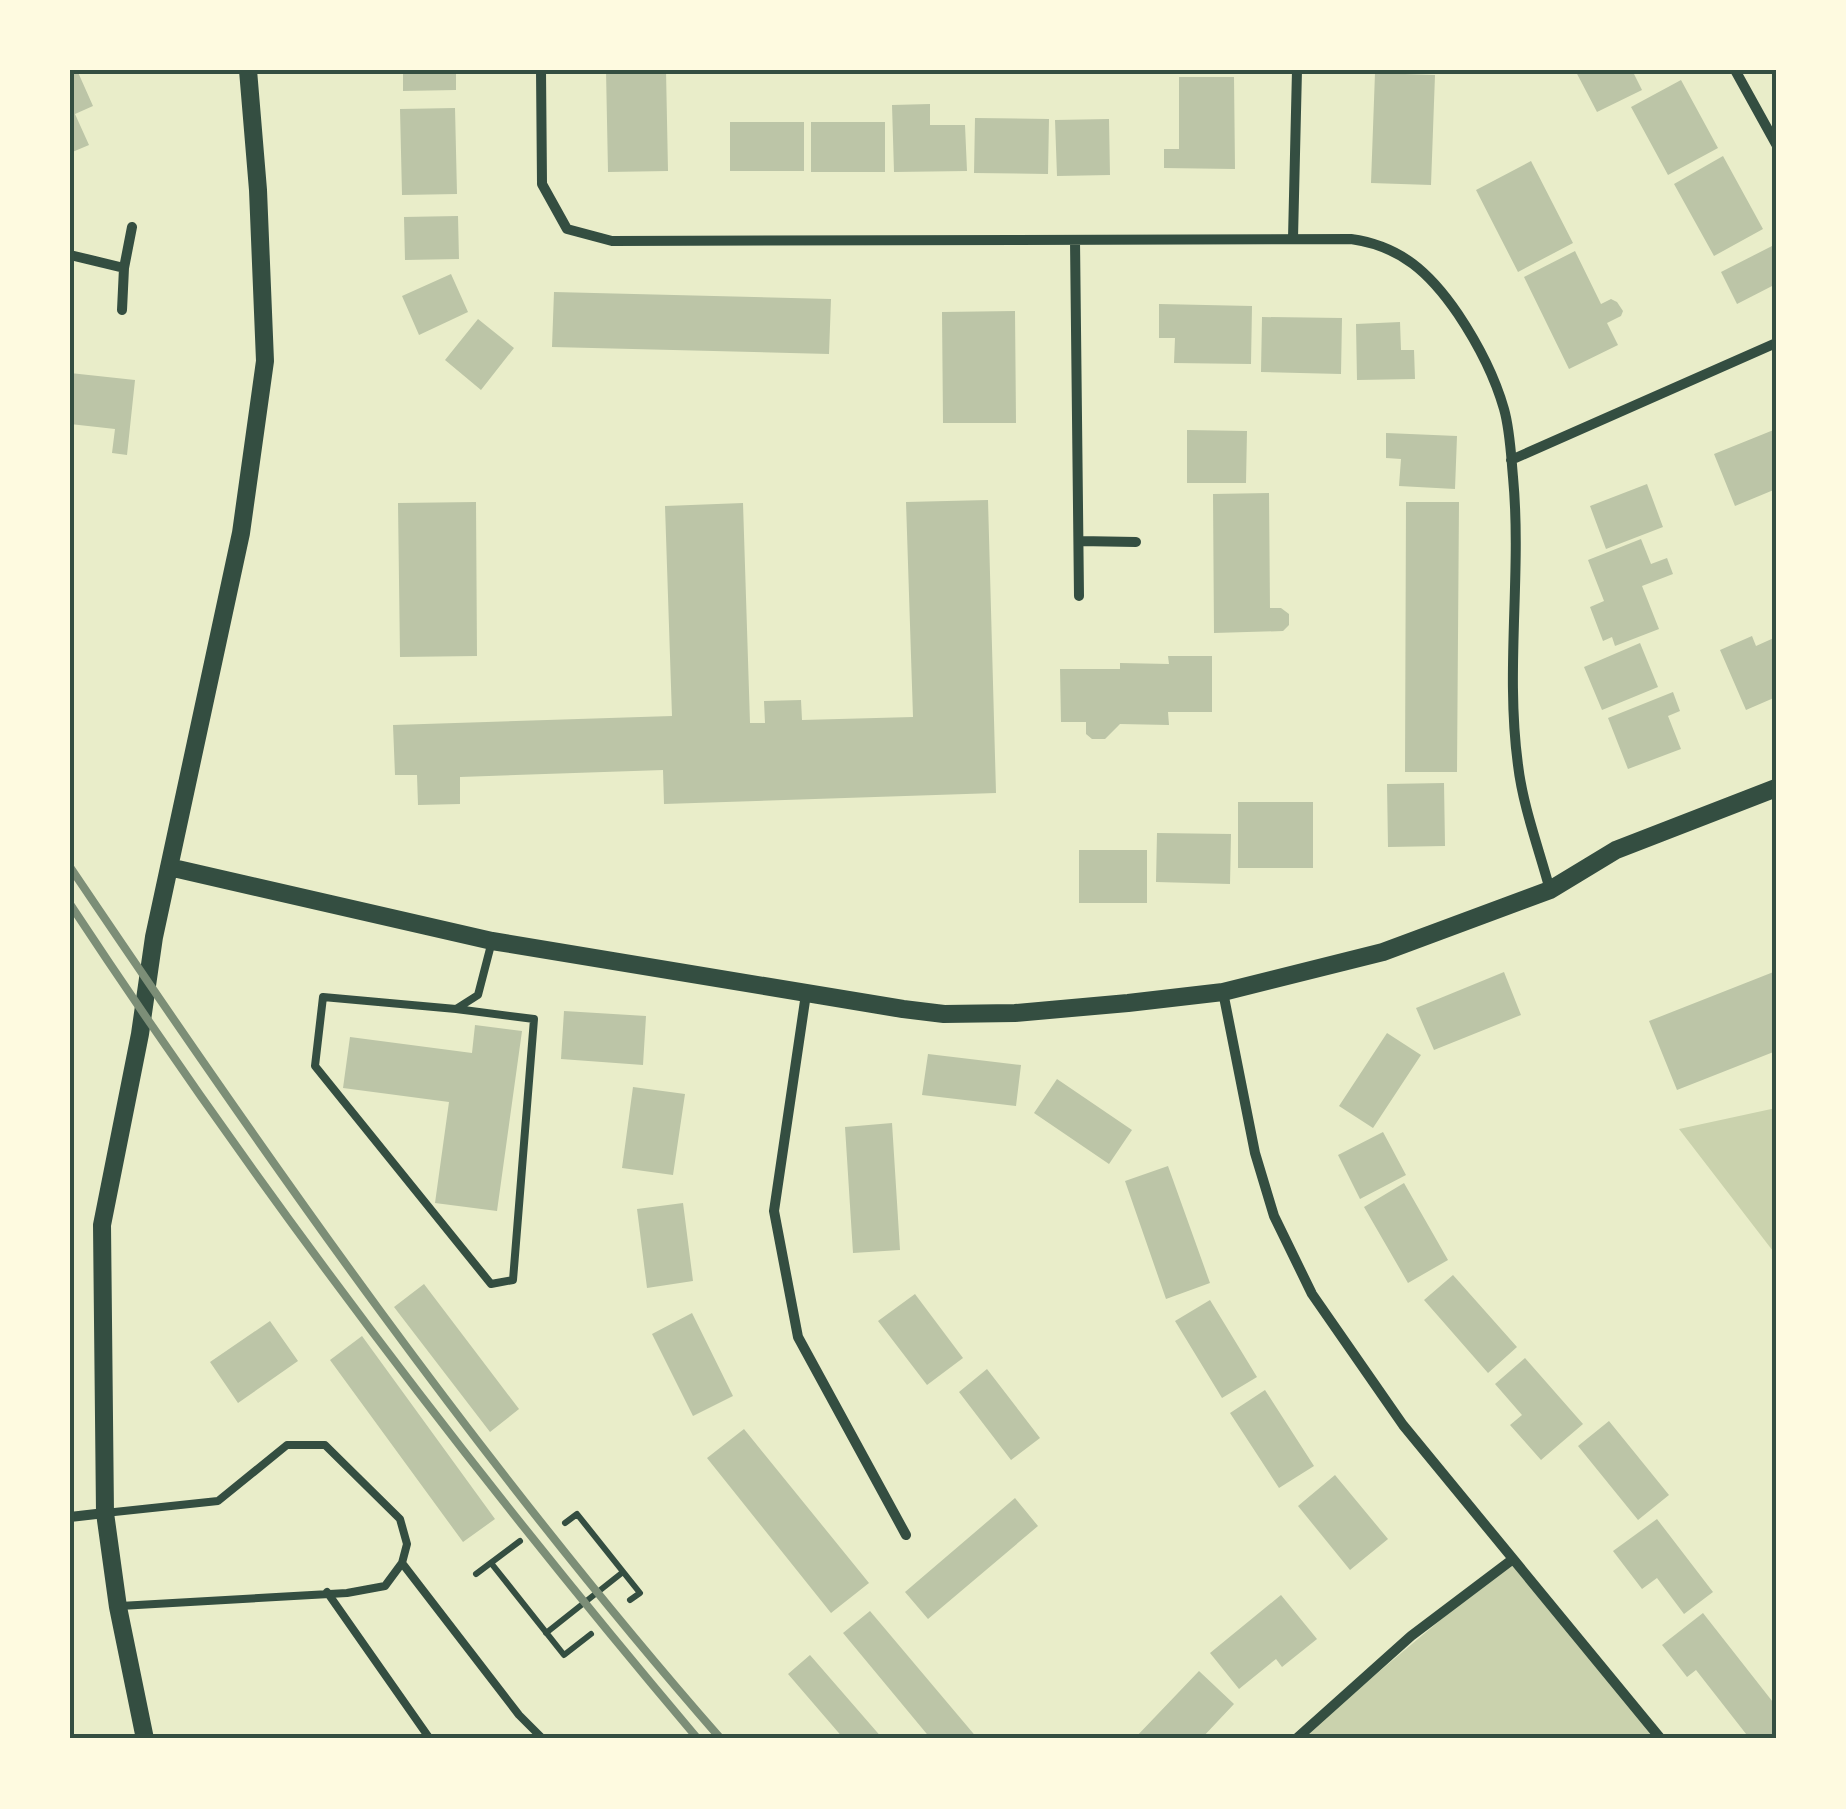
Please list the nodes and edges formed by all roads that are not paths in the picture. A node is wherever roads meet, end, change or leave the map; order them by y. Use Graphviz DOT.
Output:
graph roads {
  1 [pos="248,70"];
  2 [pos="541,70"];
  3 [pos="1297,70"];
  4 [pos="1735,70"];
  5 [pos="1776,144"];
  6 [pos="132,227"];
  7 [pos="1293,238"];
  8 [pos="1074,240"];
  9 [pos="70,255"];
  10 [pos="124,268"];
  11 [pos="122,310"];
  12 [pos="1776,343"];
  13 [pos="1511,460"];
  14 [pos="1080,541"];
  15 [pos="1136,542"];
  16 [pos="1079,596"];
  17 [pos="1776,788"];
  18 [pos="169,866"];
  19 [pos="1550,890"];
  20 [pos="492,941"];
  21 [pos="1223,992"];
  22 [pos="806,994"];
  23 [pos="456,1009"];
  24 [pos="105,1513"];
  25 [pos="70,1516"];
  26 [pos="906,1535"];
  27 [pos="1512,1559"];
  28 [pos="402,1563"];
  29 [pos="327,1592"];
  30 [pos="118,1607"];
  31 [pos="145,1739"];
  32 [pos="430,1739"];
  33 [pos="543,1739"];
  34 [pos="1296,1739"];
  35 [pos="1661,1739"];
  1 -- 18 [label="street"];
  2 -- 8 [label="street"];
  3 -- 7 [label="street"];
  4 -- 5 [label="street"];
  6 -- 10 [label="street"];
  7 -- 8 [label="street"];
  7 -- 13 [label="street"];
  8 -- 14 [label="street"];
  9 -- 10 [label="street"];
  10 -- 11 [label="street"];
  12 -- 13 [label="street"];
  13 -- 19 [label="street"];
  14 -- 15 [label="street"];
  14 -- 16 [label="street"];
  17 -- 19 [label="street"];
  18 -- 20 [label="street"];
  18 -- 24 [label="street"];
  19 -- 21 [label="street"];
  20 -- 22 [label="street"];
  20 -- 23 [label="lane"];
  21 -- 22 [label="street"];
  21 -- 27 [label="street"];
  22 -- 26 [label="street"];
  23 -- 23 [label="lane"];
  24 -- 25 [label="street"];
  24 -- 28 [label="lane"];
  24 -- 30 [label="street"];
  27 -- 34 [label="street"];
  27 -- 35 [label="street"];
  28 -- 29 [label="lane"];
  28 -- 33 [label="lane"];
  29 -- 30 [label="lane"];
  29 -- 32 [label="lane"];
  30 -- 31 [label="street"];
}
